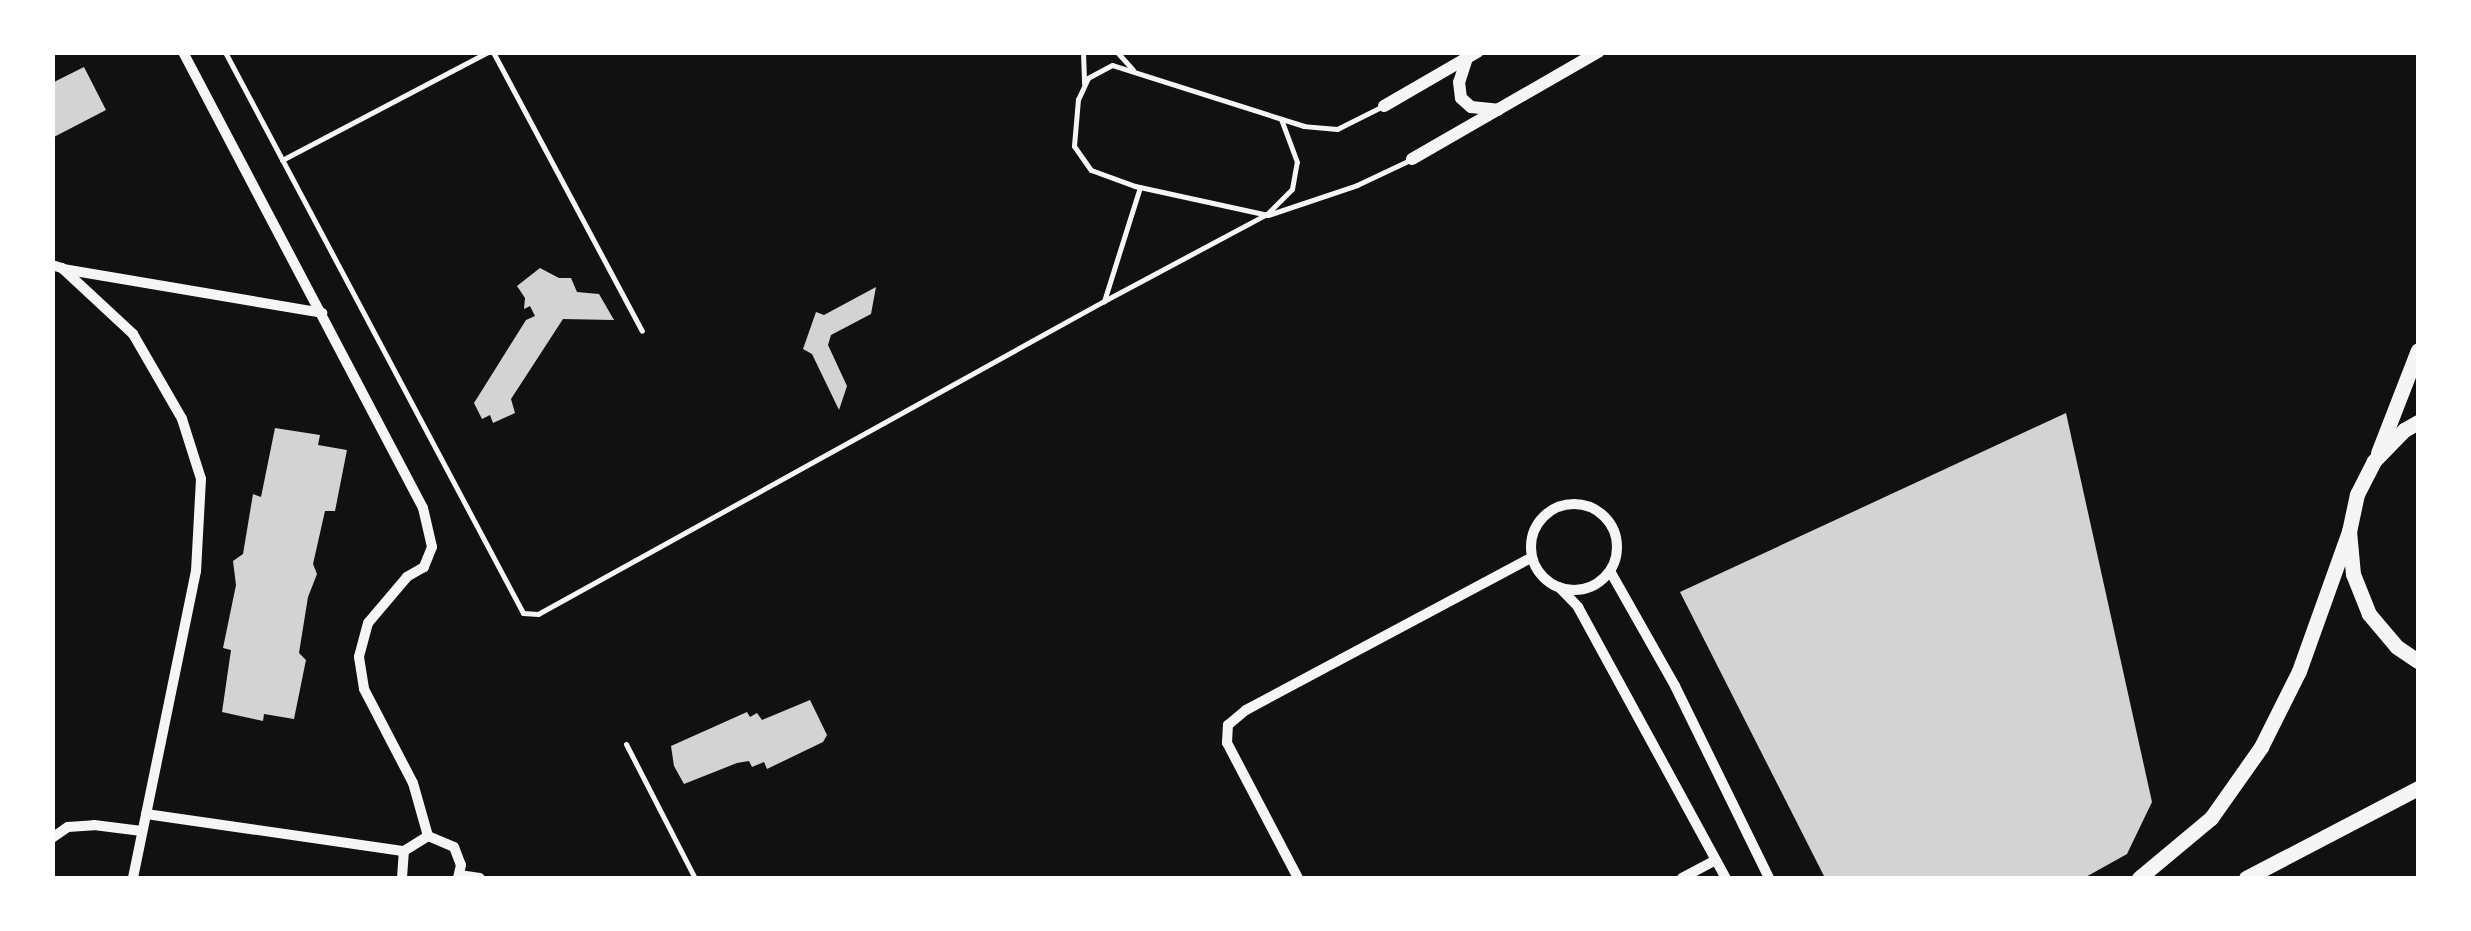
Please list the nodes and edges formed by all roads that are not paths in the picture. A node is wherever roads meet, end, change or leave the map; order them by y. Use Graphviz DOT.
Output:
graph roads {
  1 [pos="183,52"];
  2 [pos="225,52"];
  3 [pos="490,52"];
  4 [pos="1083,52"];
  5 [pos="1117,52"];
  6 [pos="1598,52"];
  7 [pos="1472,55"];
  8 [pos="1135,72"];
  9 [pos="1084,86"];
  10 [pos="1384,106"];
  11 [pos="1498,110"];
  12 [pos="1281,119"];
  13 [pos="1412,159"];
  14 [pos="282,160"];
  15 [pos="1140,187"];
  16 [pos="1267,214"];
  17 [pos="57,267"];
  18 [pos="1104,301"];
  19 [pos="322,312"];
  20 [pos="642,331"];
  21 [pos="2418,350"];
  22 [pos="2418,422"];
  23 [pos="2374,461"];
  24 [pos="2350,531"];
  25 [pos="1532,557"];
  26 [pos="1610,571"];
  27 [pos="1559,588"];
  28 [pos="2418,661"];
  29 [pos="626,744"];
  30 [pos="2418,788"];
  31 [pos="146,814"];
  32 [pos="142,831"];
  33 [pos="428,836"];
  34 [pos="52,838"];
  35 [pos="404,851"];
  36 [pos="1716,860"];
  37 [pos="459,877"];
  38 [pos="133,878"];
  39 [pos="402,878"];
  40 [pos="480,878"];
  41 [pos="695,878"];
  42 [pos="1298,878"];
  43 [pos="1682,878"];
  44 [pos="1726,878"];
  45 [pos="1769,878"];
  46 [pos="2138,878"];
  47 [pos="2246,878"];
  1 -- 19 [label="street"];
  2 -- 14 [label="lane"];
  3 -- 14 [label="lane"];
  3 -- 20 [label="lane"];
  4 -- 9 [label="lane"];
  5 -- 8 [label="lane"];
  6 -- 11 [label="street"];
  7 -- 10 [label="street"];
  7 -- 11 [label="street"];
  8 -- 9 [label="lane"];
  8 -- 12 [label="lane"];
  9 -- 15 [label="lane"];
  10 -- 12 [label="lane"];
  11 -- 13 [label="street"];
  12 -- 16 [label="lane"];
  13 -- 16 [label="lane"];
  14 -- 18 [label="lane"];
  15 -- 16 [label="lane"];
  15 -- 18 [label="lane"];
  16 -- 18 [label="lane"];
  17 -- 19 [label="street"];
  17 -- 31 [label="street"];
  19 -- 33 [label="street"];
  21 -- 23 [label="highway"];
  22 -- 23 [label="highway"];
  23 -- 24 [label="highway"];
  24 -- 28 [label="highway"];
  24 -- 46 [label="highway"];
  25 -- 26 [label="street"];
  25 -- 27 [label="street"];
  25 -- 42 [label="street"];
  26 -- 27 [label="street"];
  26 -- 45 [label="street"];
  27 -- 36 [label="street"];
  29 -- 41 [label="lane"];
  30 -- 47 [label="highway"];
  31 -- 32 [label="street"];
  31 -- 35 [label="street"];
  32 -- 34 [label="street"];
  32 -- 38 [label="street"];
  33 -- 35 [label="street"];
  33 -- 37 [label="street"];
  35 -- 39 [label="street"];
  36 -- 43 [label="street"];
  36 -- 44 [label="street"];
  37 -- 40 [label="street"];
}
